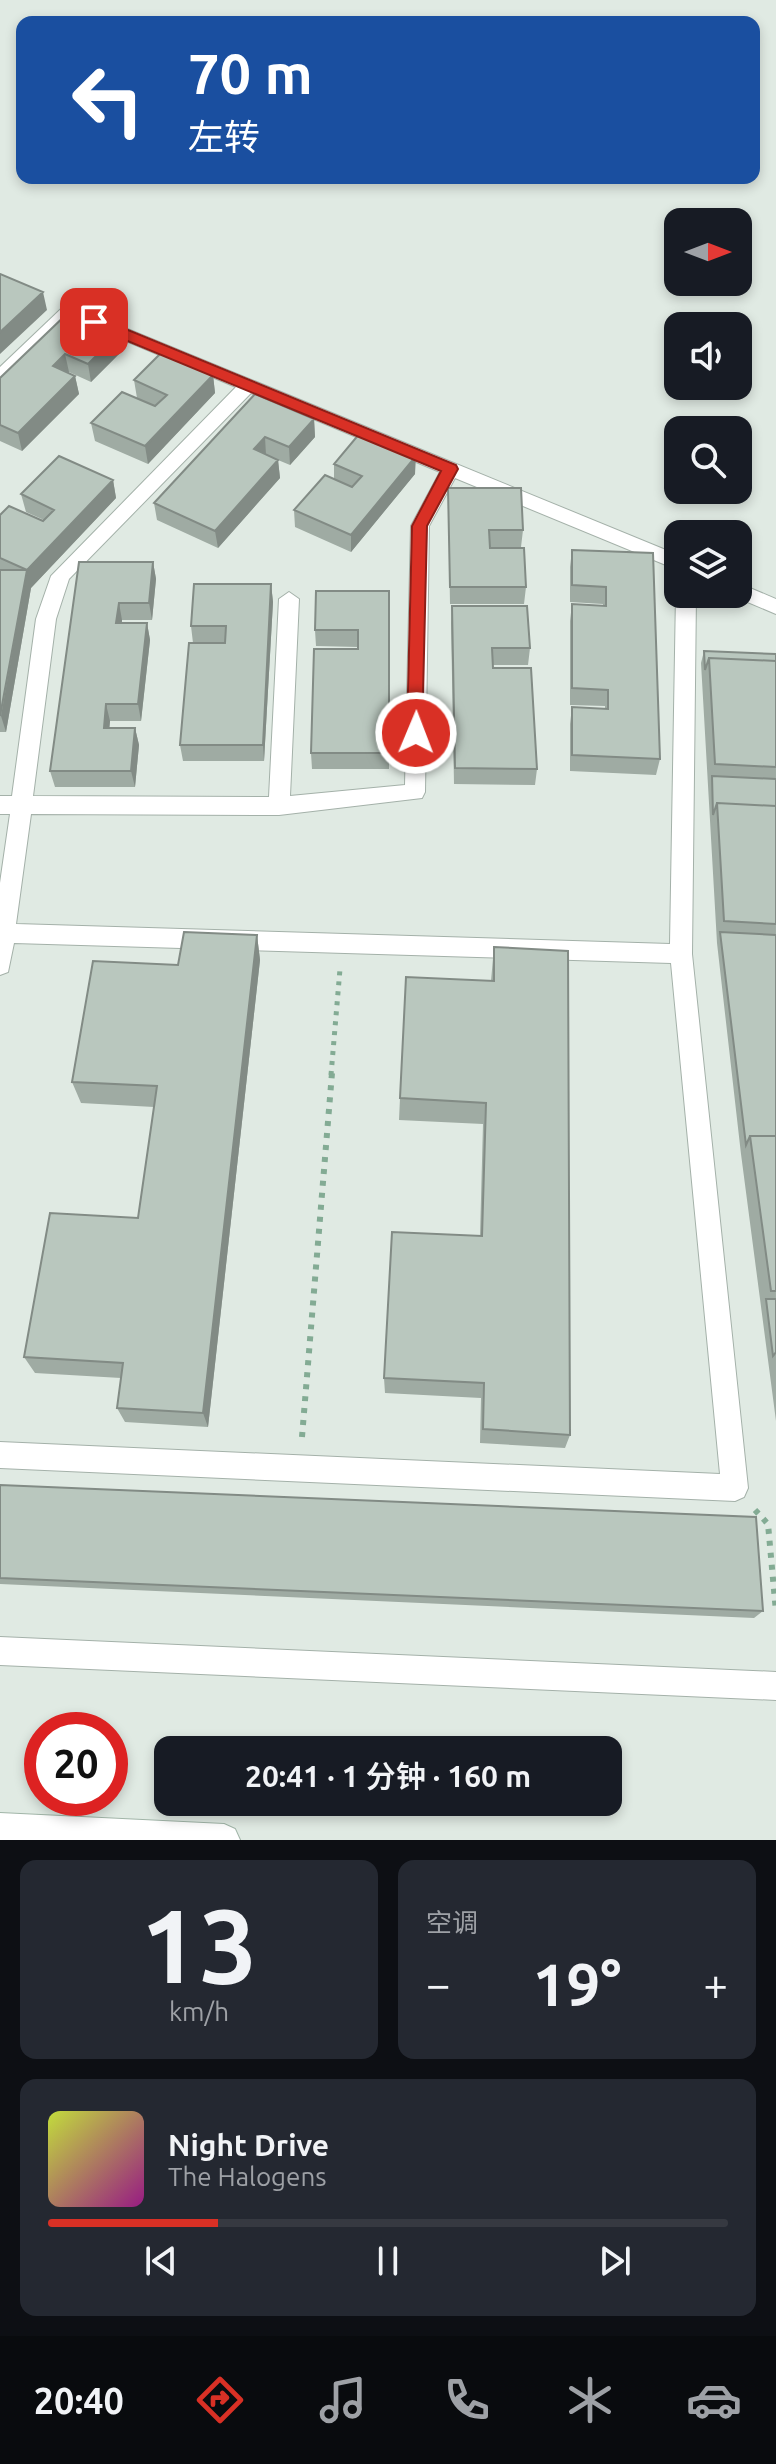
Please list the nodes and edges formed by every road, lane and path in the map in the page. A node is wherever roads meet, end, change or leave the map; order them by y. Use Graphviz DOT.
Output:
graph roads {
  1 [pos="0,377"];
  2 [pos="248,385"];
  3 [pos="450,469"];
  4 [pos="664,557"];
  5 [pos="752,596"];
  6 [pos="289,599"];
  7 [pos="776,607"];
  8 [pos="686,608"];
  9 [pos="0,805"];
  10 [pos="23,805"];
  11 [pos="279,806"];
  12 [pos="5,933"];
  13 [pos="342,944"];
  14 [pos="681,954"];
  15 [pos="0,965"];
  16 [pos="0,1455"];
  17 [pos="299,1468"];
  18 [pos="735,1488"];
  19 [pos="776,1612"];
  20 [pos="0,1651"];
  21 [pos="776,1686"];
  22 [pos="0,1829"];
  23 [pos="224,1840"];
  1 -- 2 [label="lane"];
  2 -- 3 [label="lane"];
  2 -- 10 [label="lane"];
  3 -- 4 [label="lane"];
  3 -- 11 [label="lane"];
  5 -- 7 [label="lane"];
  6 -- 11 [label="lane"];
  8 -- 14 [label="lane"];
  9 -- 10 [label="lane"];
  10 -- 11 [label="lane"];
  10 -- 12 [label="lane"];
  12 -- 13 [label="lane"];
  12 -- 15 [label="lane"];
  13 -- 14 [label="lane"];
  13 -- 17 [label="path"];
  14 -- 18 [label="lane"];
  16 -- 17 [label="lane"];
  17 -- 18 [label="lane"];
  18 -- 19 [label="path"];
  20 -- 21 [label="lane"];
  22 -- 23 [label="street"];
}
